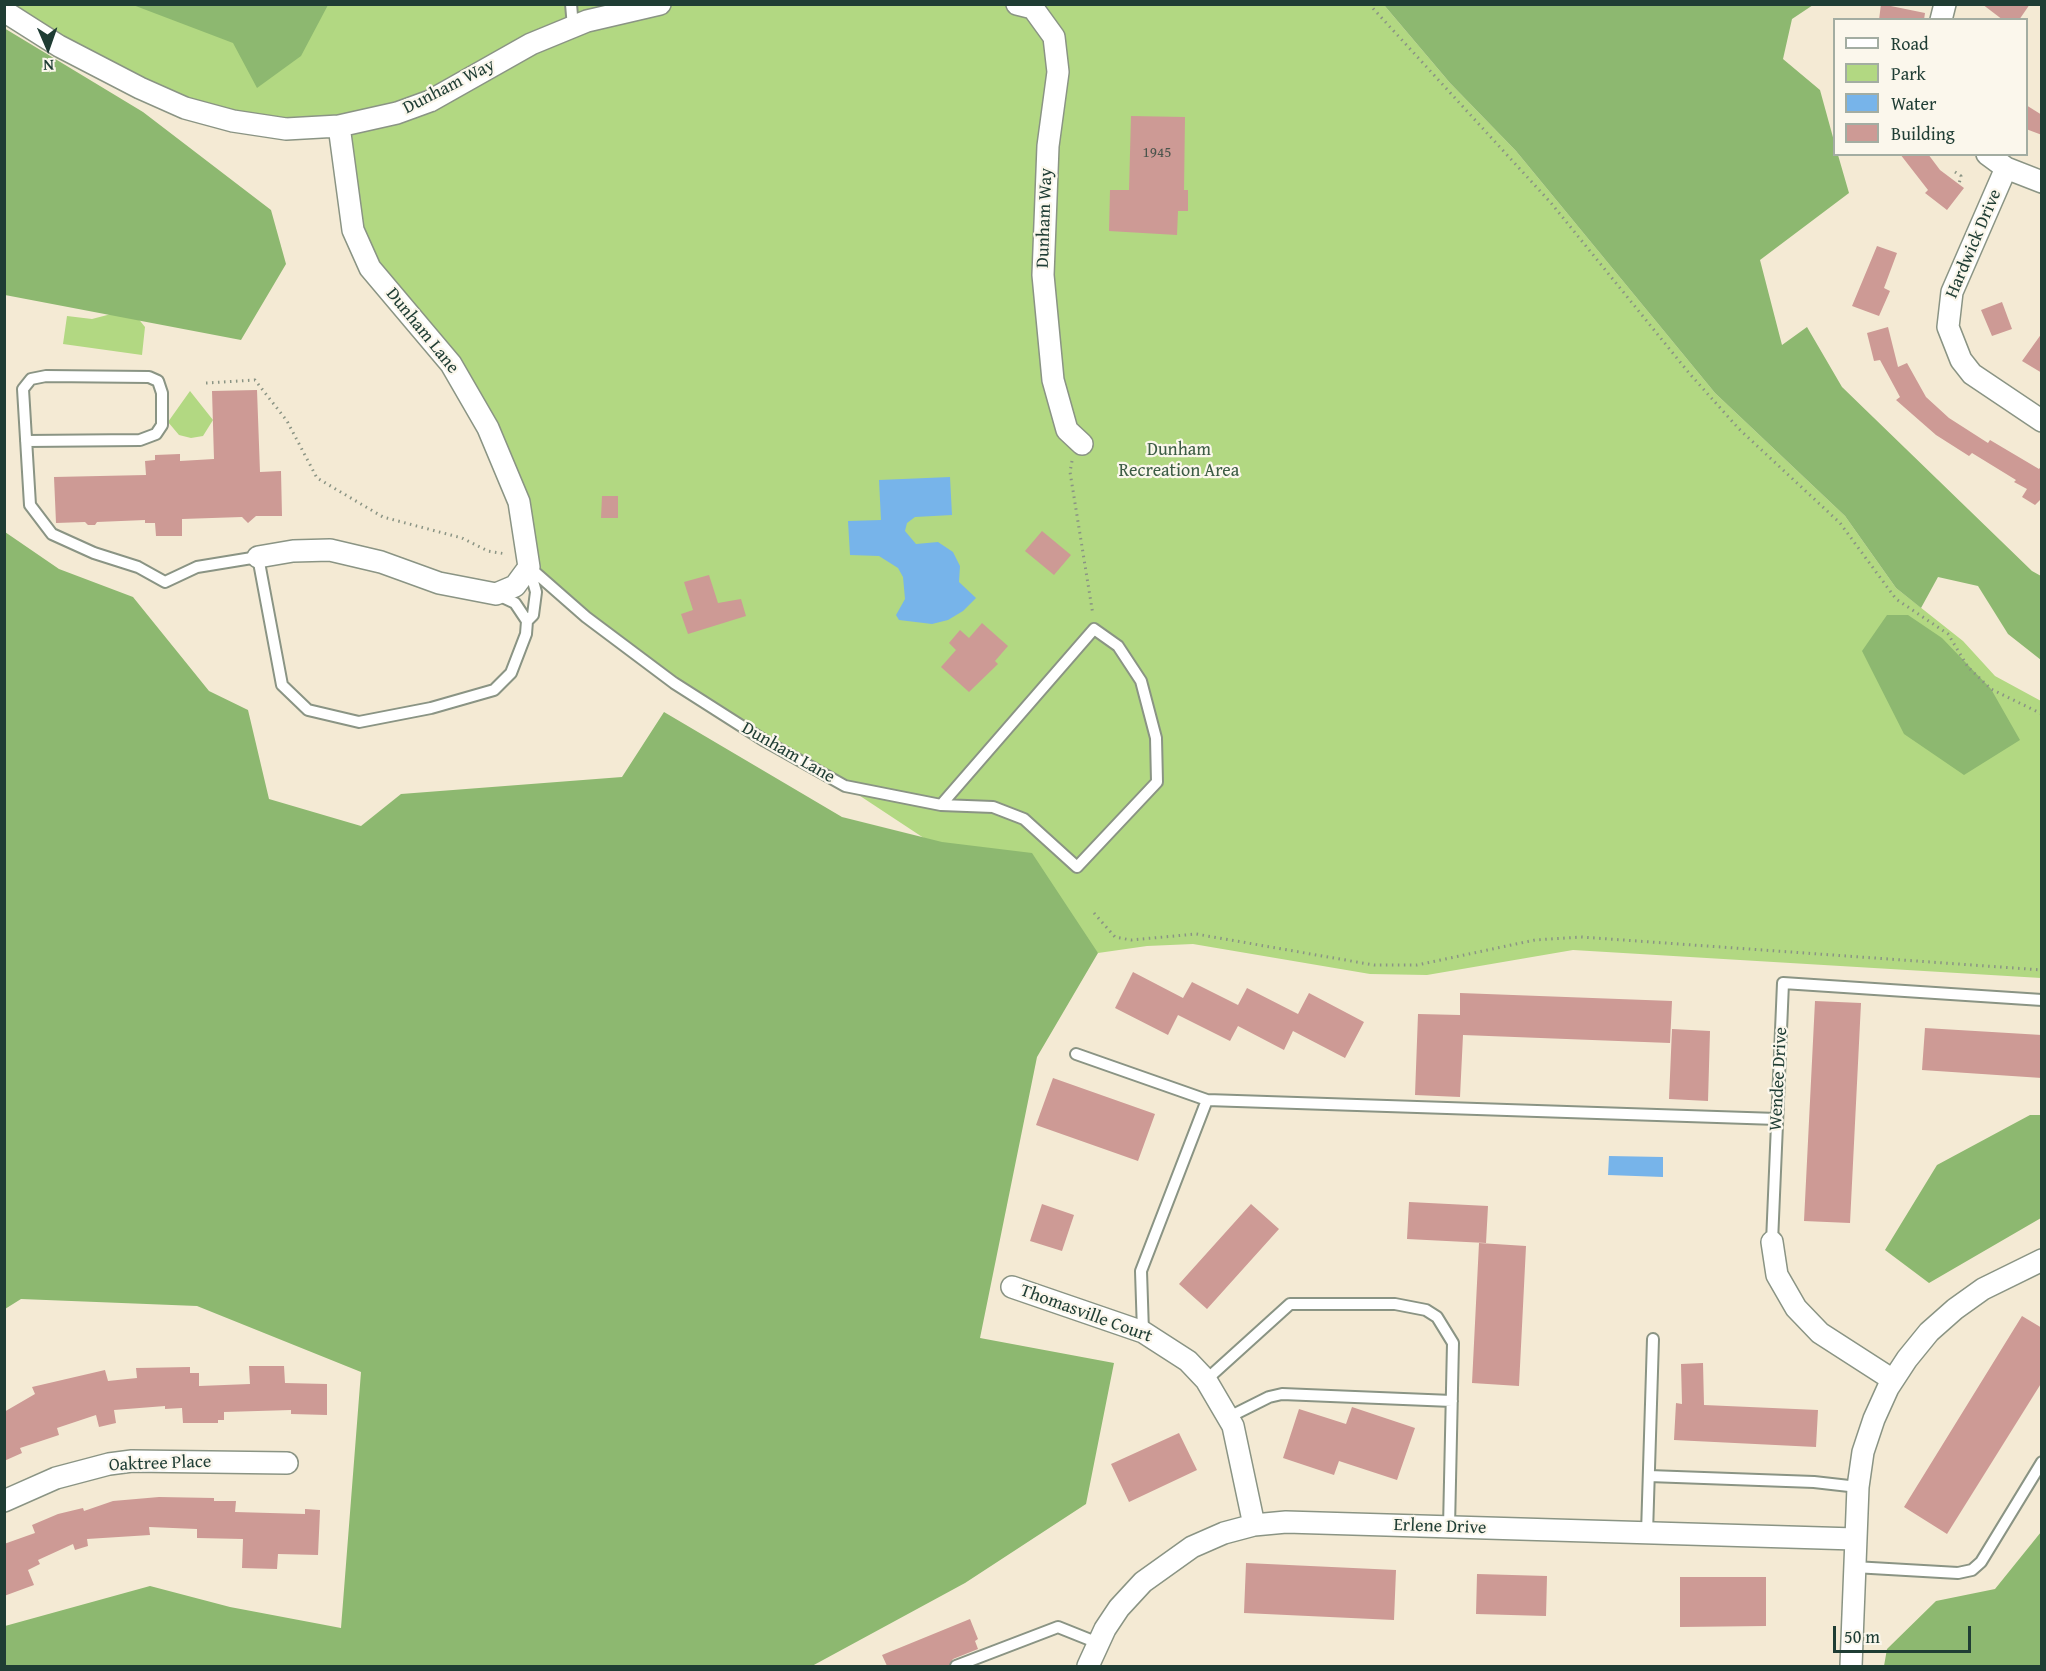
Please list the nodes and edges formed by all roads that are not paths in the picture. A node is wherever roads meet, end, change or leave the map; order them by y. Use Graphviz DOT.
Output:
graph roads {
  1 [pos="572,4"];
  2 [pos="660,4"];
  3 [pos="1018,5"];
  4 [pos="4,11"];
  5 [pos="573,27"];
  6 [pos="339,126"];
  7 [pos="1990,156"];
  8 [pos="2006,168"];
  9 [pos="2042,182"];
  10 [pos="2042,421"];
  11 [pos="26,441"];
  12 [pos="1082,444"];
  13 [pos="258,557"];
  14 [pos="523,561"];
  15 [pos="496,594"];
  16 [pos="527,621"];
  17 [pos="941,805"];
  18 [pos="2042,1000"];
  19 [pos="1076,1054"];
  20 [pos="1207,1100"];
  21 [pos="1777,1119"];
  22 [pos="1772,1242"];
  23 [pos="2040,1266"];
  24 [pos="1012,1287"];
  25 [pos="1143,1332"];
  26 [pos="1653,1340"];
  27 [pos="1206,1380"];
  28 [pos="1893,1380"];
  29 [pos="1452,1401"];
  30 [pos="1229,1417"];
  31 [pos="2042,1462"];
  32 [pos="287,1463"];
  33 [pos="1649,1476"];
  34 [pos="1858,1486"];
  35 [pos="4,1501"];
  36 [pos="1254,1526"];
  37 [pos="1449,1527"];
  38 [pos="1647,1533"];
  39 [pos="1855,1539"];
  40 [pos="1854,1568"];
  41 [pos="1098,1643"];
  42 [pos="956,1666"];
  43 [pos="1088,1666"];
  44 [pos="1851,1666"];
  1 -- 5 [label="lane"];
  2 -- 5 [label="street, Dunham Way"];
  3 -- 12 [label="street, Dunham Way"];
  4 -- 6 [label="street, Dunham Way"];
  5 -- 6 [label="street, Dunham Way"];
  6 -- 14 [label="street, Dunham Lane"];
  7 -- 8 [label="street"];
  8 -- 9 [label="street"];
  8 -- 10 [label="street, Hardwick Drive"];
  11 -- 11 [label="lane"];
  11 -- 13 [label="lane"];
  13 -- 15 [label="street"];
  13 -- 16 [label="lane"];
  14 -- 15 [label="street"];
  14 -- 16 [label="lane"];
  14 -- 17 [label="lane, Dunham Lane"];
  15 -- 16 [label="lane"];
  17 -- 17 [label="lane, Dunham Lane"];
  18 -- 21 [label="lane, Wendee Drive"];
  19 -- 20 [label="lane"];
  20 -- 21 [label="lane"];
  20 -- 25 [label="lane"];
  21 -- 22 [label="lane, Wendee Drive"];
  22 -- 28 [label="street, Wendee Drive"];
  23 -- 28 [label="street"];
  24 -- 25 [label="street, Thomasville Court"];
  25 -- 27 [label="street, Thomasville Court"];
  26 -- 33 [label="lane"];
  27 -- 29 [label="lane"];
  27 -- 30 [label="street, Thomasville Court"];
  28 -- 34 [label="street"];
  29 -- 30 [label="lane"];
  29 -- 37 [label="lane"];
  30 -- 36 [label="street, Thomasville Court"];
  31 -- 40 [label="lane"];
  32 -- 35 [label="street, Oaktree Place"];
  33 -- 34 [label="lane"];
  33 -- 38 [label="lane"];
  34 -- 39 [label="street"];
  36 -- 37 [label="street, Erlene Drive"];
  36 -- 41 [label="street, Erlene Drive"];
  37 -- 38 [label="street, Erlene Drive"];
  38 -- 39 [label="street, Erlene Drive"];
  39 -- 40 [label="street"];
  40 -- 44 [label="street"];
  41 -- 42 [label="lane"];
  41 -- 43 [label="street, Erlene Drive"];
}
